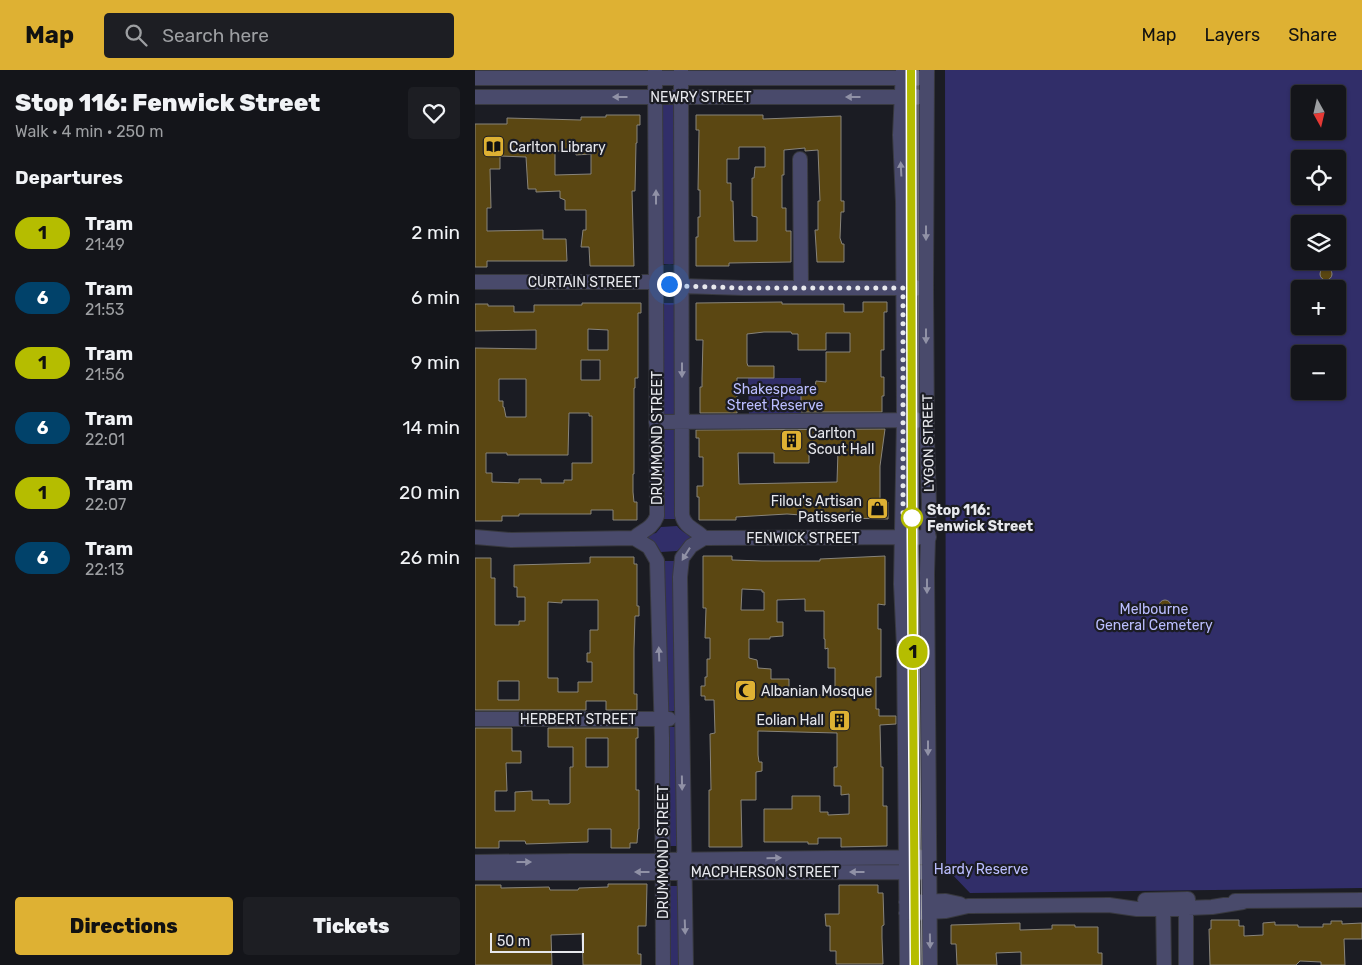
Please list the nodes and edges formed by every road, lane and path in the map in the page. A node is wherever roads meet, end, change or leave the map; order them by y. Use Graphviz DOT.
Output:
graph roads {
  1 [pos="497,74"];
  2 [pos="655,74"];
  3 [pos="681,74"];
  4 [pos="903,74"];
  5 [pos="927,74"];
  6 [pos="475,78"];
  7 [pos="475,97"];
  8 [pos="498,97"];
  9 [pos="655,97"];
  10 [pos="681,97"];
  11 [pos="902,97"];
  12 [pos="927,97"];
  13 [pos="800,159"];
  14 [pos="475,282"];
  15 [pos="656,282"];
  16 [pos="681,286"];
  17 [pos="801,288"];
  18 [pos="903,288"];
  19 [pos="926,288"];
  20 [pos="903,420"];
  21 [pos="927,420"];
  22 [pos="682,421"];
  23 [pos="656,422"];
  24 [pos="475,537"];
  25 [pos="902,537"];
  26 [pos="929,537"];
  27 [pos="634,538"];
  28 [pos="704,538"];
  29 [pos="495,539"];
  30 [pos="475,542"];
  31 [pos="475,719"];
  32 [pos="661,719"];
  33 [pos="682,719"];
  34 [pos="929,857"];
  35 [pos="905,858"];
  36 [pos="475,862"];
  37 [pos="798,865"];
  38 [pos="663,866"];
  39 [pos="683,866"];
  40 [pos="905,872"];
  41 [pos="929,872"];
  42 [pos="475,873"];
  43 [pos="1362,900"];
  44 [pos="1163,904"];
  45 [pos="1186,904"];
  46 [pos="906,907"];
  47 [pos="929,907"];
  48 [pos="663,965"];
  49 [pos="686,965"];
  50 [pos="907,965"];
  51 [pos="930,965"];
  52 [pos="1164,965"];
  53 [pos="1186,965"];
  1 -- 2 [label="street, NEWRY STREET"];
  1 -- 6 [label="street, NEWRY STREET"];
  1 -- 8 [label="street"];
  2 -- 3 [label="street, NEWRY STREET"];
  2 -- 9 [label="street, DRUMMOND STREET"];
  3 -- 4 [label="street, NEWRY STREET"];
  3 -- 10 [label="street, DRUMMOND STREET"];
  4 -- 5 [label="street, NEWRY STREET"];
  4 -- 11 [label="street, LYGON STREET"];
  5 -- 12 [label="street, LYGON STREET"];
  7 -- 8 [label="street, NEWRY STREET"];
  9 -- 8 [label="street, NEWRY STREET, one-way"];
  9 -- 10 [label="street, NEWRY STREET"];
  15 -- 9 [label="street, DRUMMOND STREET, one-way"];
  11 -- 10 [label="street, NEWRY STREET, one-way"];
  10 -- 16 [label="street, DRUMMOND STREET"];
  11 -- 12 [label="street, NEWRY STREET"];
  18 -- 11 [label="street, LYGON STREET, one-way"];
  12 -- 19 [label="street, LYGON STREET, one-way"];
  13 -- 17 [label="street"];
  14 -- 15 [label="street, CURTAIN STREET"];
  15 -- 16 [label="street, CURTAIN STREET"];
  15 -- 23 [label="street, DRUMMOND STREET"];
  16 -- 17 [label="street, CURTAIN STREET"];
  16 -- 22 [label="street, DRUMMOND STREET, one-way"];
  17 -- 18 [label="street, CURTAIN STREET"];
  18 -- 19 [label="street, CURTAIN STREET"];
  18 -- 20 [label="street, LYGON STREET"];
  19 -- 21 [label="street, LYGON STREET, one-way"];
  20 -- 21 [label="street"];
  20 -- 22 [label="street"];
  20 -- 25 [label="street, LYGON STREET"];
  21 -- 26 [label="street, LYGON STREET"];
  22 -- 23 [label="street"];
  22 -- 28 [label="street, DRUMMOND STREET"];
  23 -- 27 [label="street, DRUMMOND STREET"];
  24 -- 29 [label="street"];
  25 -- 26 [label="street, FENWICK STREET"];
  25 -- 28 [label="street, FENWICK STREET"];
  25 -- 35 [label="street, LYGON STREET"];
  26 -- 34 [label="street, LYGON STREET, one-way"];
  27 -- 29 [label="street"];
  32 -- 27 [label="street, DRUMMOND STREET, one-way"];
  28 -- 33 [label="street, DRUMMOND STREET, one-way"];
  29 -- 30 [label="street"];
  31 -- 32 [label="street, HERBERT STREET"];
  32 -- 33 [label="street, HERBERT STREET"];
  32 -- 38 [label="street, DRUMMOND STREET"];
  33 -- 39 [label="street, DRUMMOND STREET, one-way"];
  34 -- 35 [label="street, MACPHERSON STREET"];
  34 -- 41 [label="street, LYGON STREET"];
  35 -- 37 [label="street, MACPHERSON STREET"];
  35 -- 40 [label="street, LYGON STREET"];
  36 -- 38 [label="street, MACPHERSON STREET, one-way"];
  37 -- 39 [label="street, MACPHERSON STREET"];
  40 -- 37 [label="street, MACPHERSON STREET, one-way"];
  38 -- 39 [label="street, MACPHERSON STREET"];
  38 -- 42 [label="street, MACPHERSON STREET, one-way"];
  38 -- 48 [label="street, DRUMMOND STREET"];
  39 -- 49 [label="street, DRUMMOND STREET, one-way"];
  40 -- 41 [label="street, MACPHERSON STREET"];
  40 -- 46 [label="street, LYGON STREET"];
  41 -- 47 [label="street, LYGON STREET"];
  43 -- 45 [label="street"];
  44 -- 45 [label="street"];
  44 -- 47 [label="street"];
  44 -- 52 [label="street"];
  45 -- 53 [label="street"];
  46 -- 47 [label="street"];
  46 -- 50 [label="street, LYGON STREET"];
  47 -- 51 [label="street, LYGON STREET, one-way"];
}
